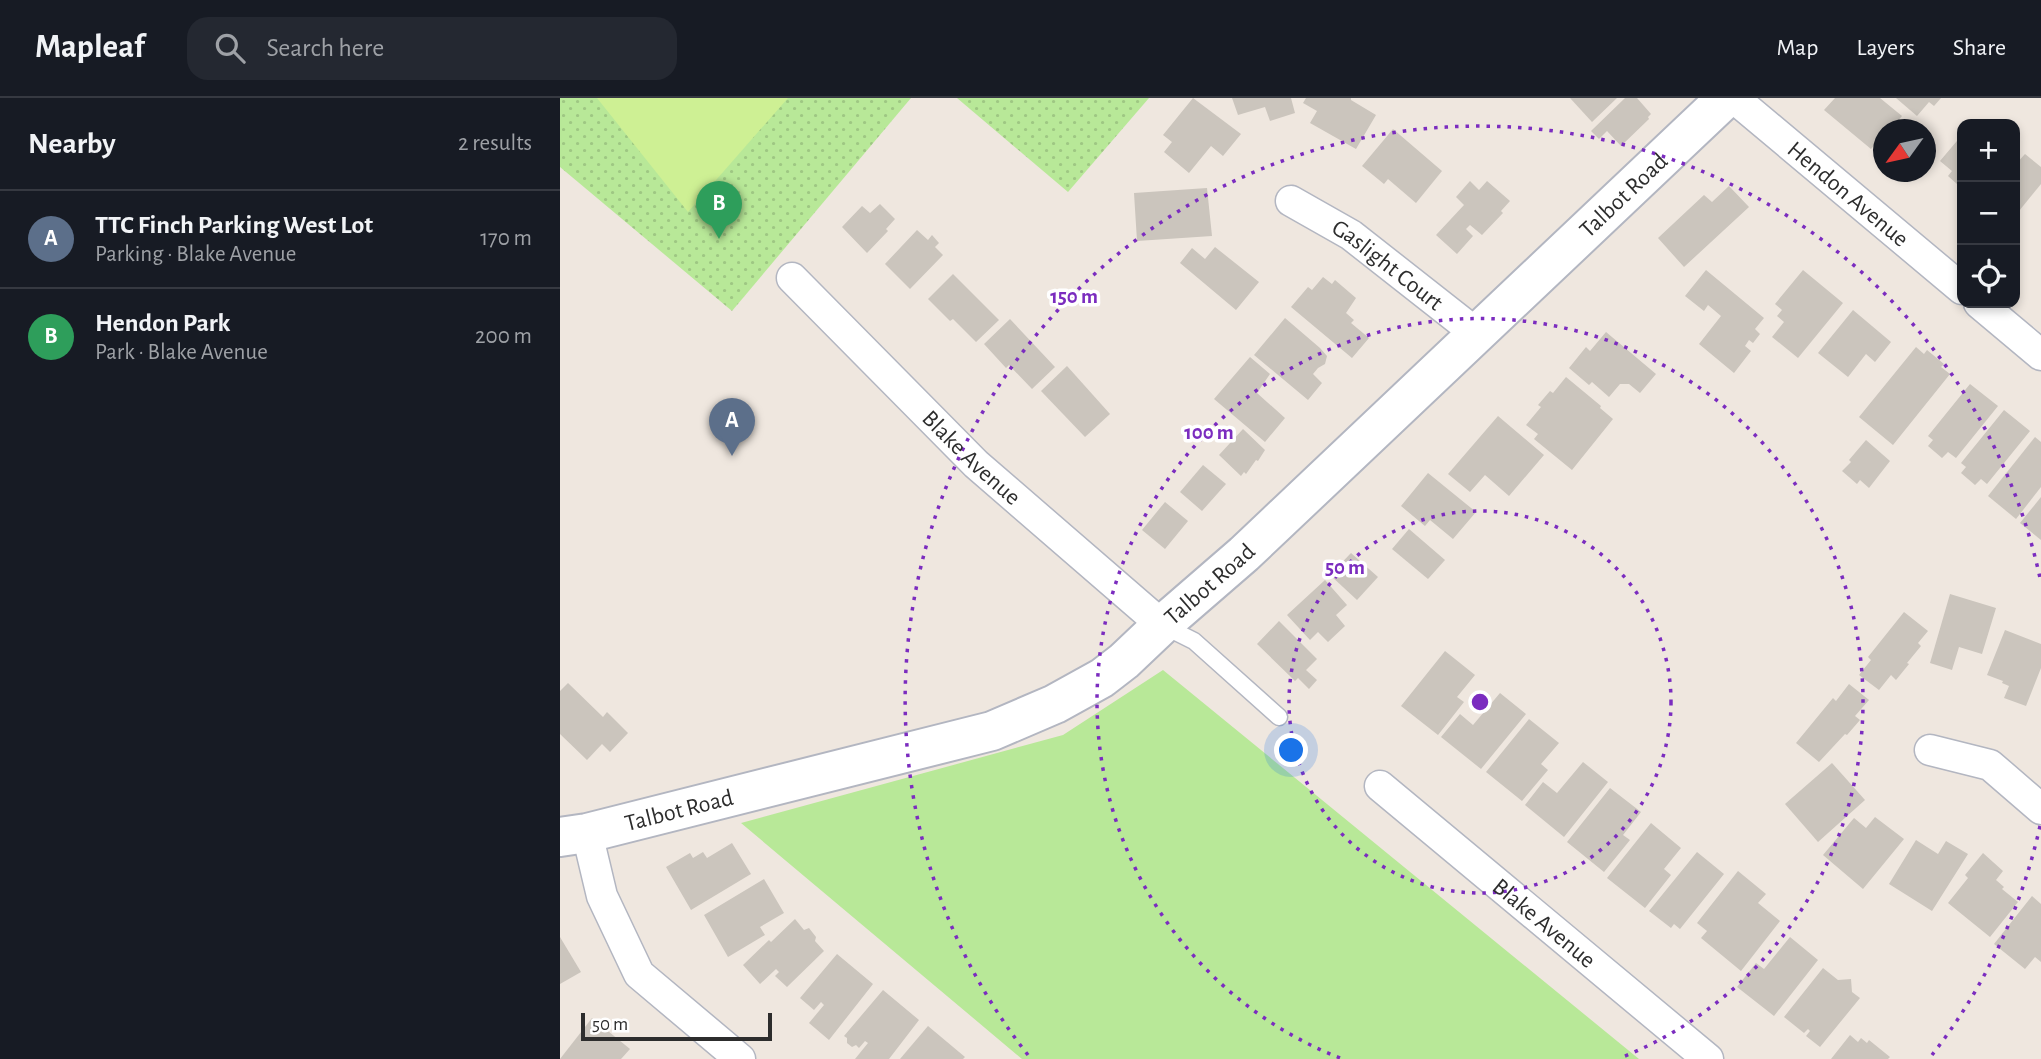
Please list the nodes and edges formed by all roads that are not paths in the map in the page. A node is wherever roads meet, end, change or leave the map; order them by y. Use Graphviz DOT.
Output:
graph roads {
  1 [pos="1726,98"];
  2 [pos="1734,98"];
  3 [pos="1292,201"];
  4 [pos="792,278"];
  5 [pos="1957,285"];
  6 [pos="1985,308"];
  7 [pos="1477,334"];
  8 [pos="2041,355"];
  9 [pos="1162,625"];
  10 [pos="1279,717"];
  11 [pos="1930,750"];
  12 [pos="1380,786"];
  13 [pos="2041,809"];
  14 [pos="573,835"];
  15 [pos="740,1059"];
  16 [pos="1708,1059"];
  1 -- 7 [label="street, Talbot Road"];
  2 -- 5 [label="street, Hendon Avenue"];
  3 -- 7 [label="street, Gaslight Court"];
  4 -- 9 [label="street, Blake Avenue"];
  6 -- 8 [label="street"];
  7 -- 9 [label="street, Talbot Road"];
  9 -- 10 [label="lane"];
  9 -- 14 [label="street, Talbot Road"];
  11 -- 13 [label="street"];
  12 -- 16 [label="street, Blake Avenue"];
  14 -- 15 [label="street"];
}
